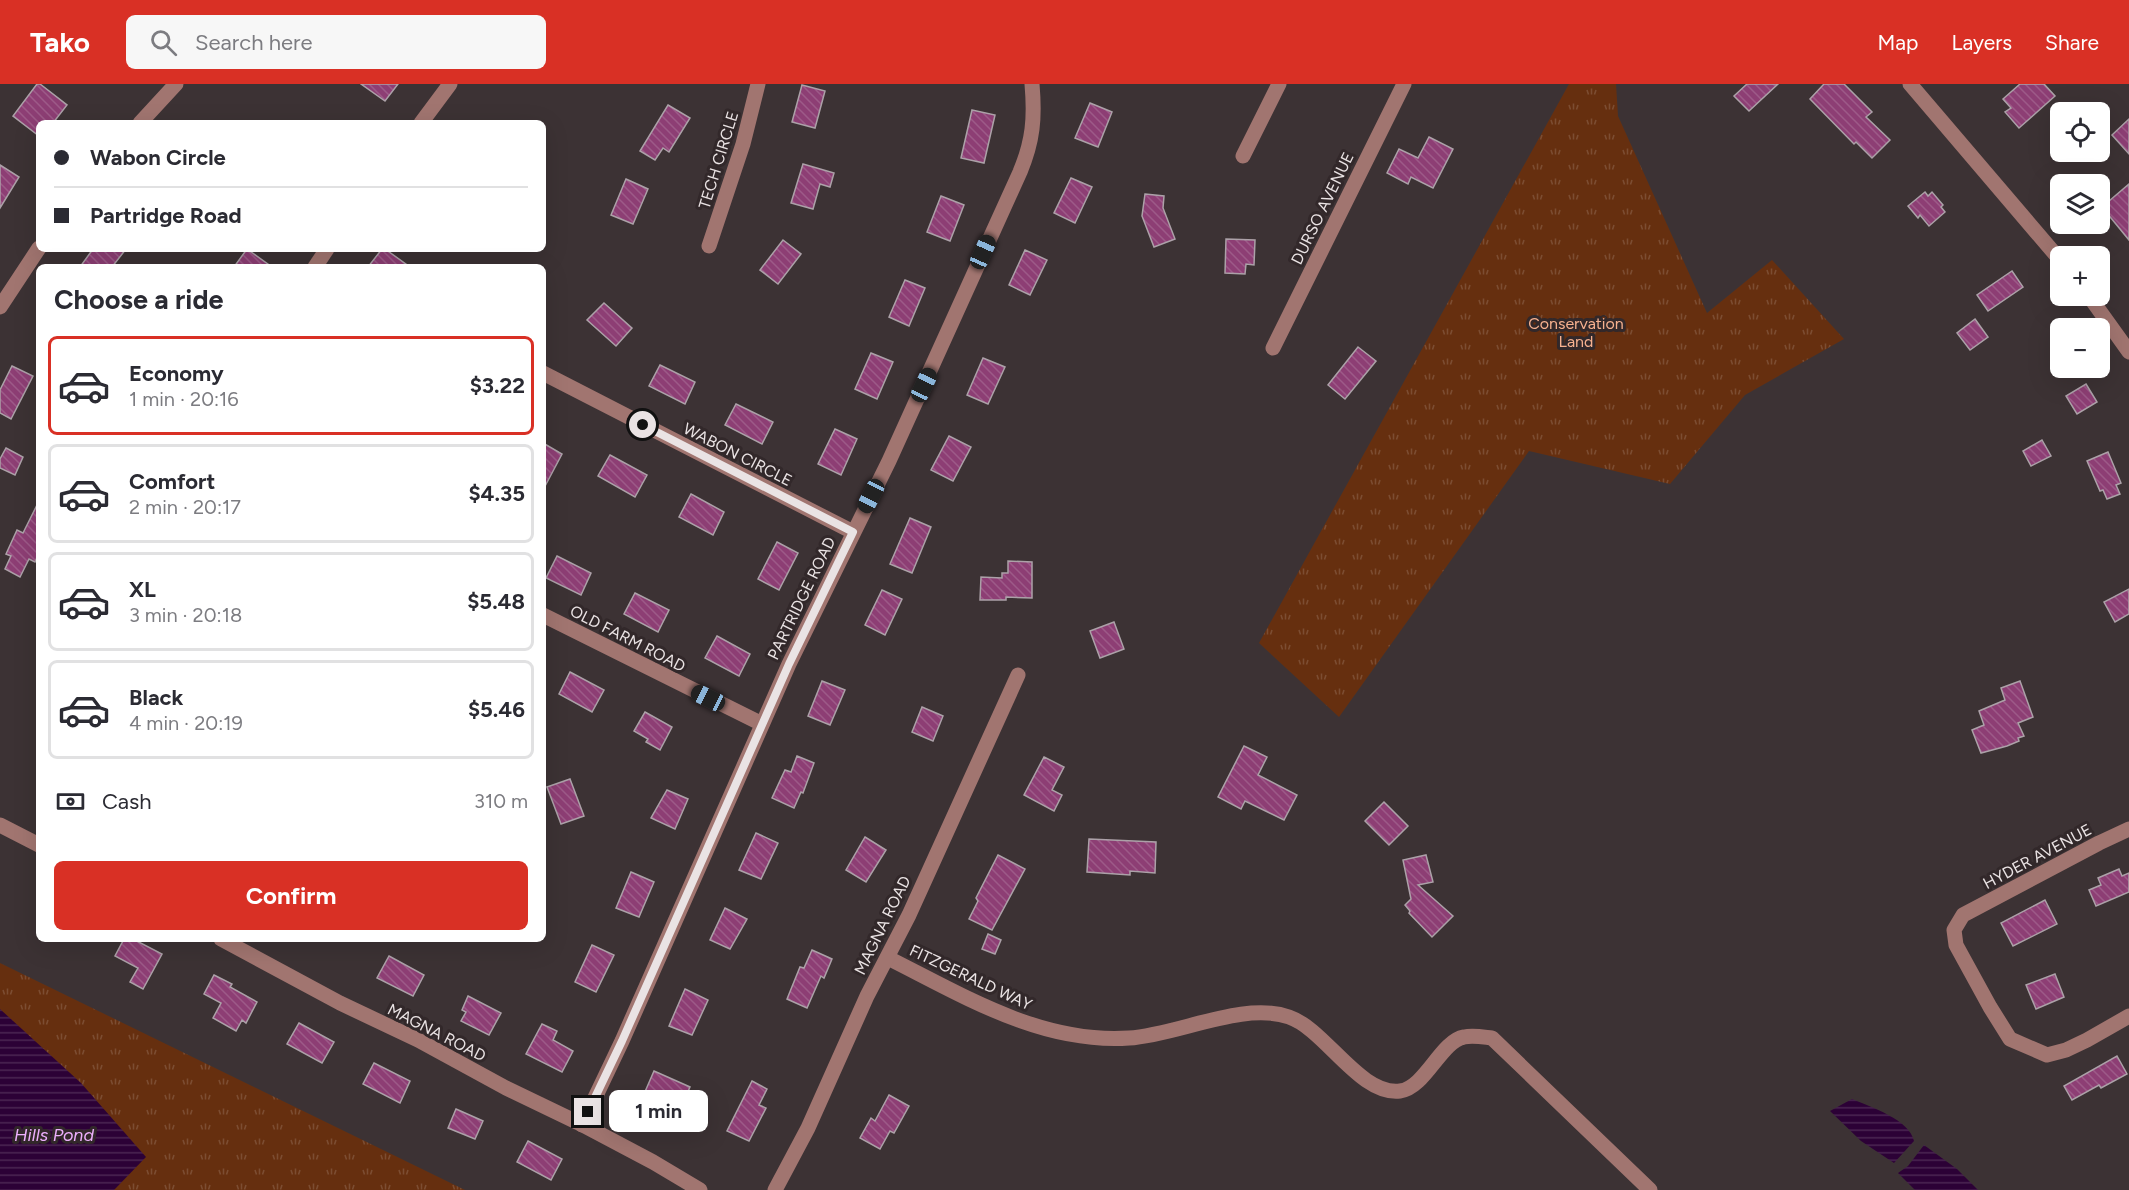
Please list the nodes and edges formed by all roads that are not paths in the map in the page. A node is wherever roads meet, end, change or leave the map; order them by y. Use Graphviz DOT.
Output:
graph roads {
  1 [pos="176,84"];
  2 [pos="450,84"];
  3 [pos="758,84"];
  4 [pos="1032,84"];
  5 [pos="1279,84"];
  6 [pos="1404,84"];
  7 [pos="1910,84"];
  8 [pos="143,120"];
  9 [pos="423,120"];
  10 [pos="1243,156"];
  11 [pos="709,246"];
  12 [pos="2050,248"];
  13 [pos="36,252"];
  14 [pos="2096,306"];
  15 [pos="0,307"];
  16 [pos="1273,348"];
  17 [pos="2129,352"];
  18 [pos="546,375"];
  19 [pos="853,532"];
  20 [pos="546,616"];
  21 [pos="1018,675"];
  22 [pos="762,724"];
  23 [pos="0,825"];
  24 [pos="2129,830"];
  25 [pos="36,843"];
  26 [pos="227,942"];
  27 [pos="888,958"];
  28 [pos="2129,1016"];
  29 [pos="582,1125"];
  30 [pos="699,1190"];
  31 [pos="775,1190"];
  32 [pos="1650,1190"];
  1 -- 8 [label="street"];
  2 -- 9 [label="street"];
  3 -- 11 [label="street, TECH CIRCLE"];
  4 -- 19 [label="street, PARTRIDGE ROAD"];
  5 -- 10 [label="street"];
  6 -- 16 [label="street, DURSO AVENUE"];
  7 -- 12 [label="street"];
  13 -- 15 [label="street"];
  14 -- 17 [label="street"];
  18 -- 19 [label="street, WABON CIRCLE"];
  19 -- 22 [label="street, PARTRIDGE ROAD"];
  20 -- 22 [label="street, OLD FARM ROAD"];
  21 -- 27 [label="street, MAGNA ROAD"];
  22 -- 29 [label="street, PARTRIDGE ROAD"];
  23 -- 25 [label="street"];
  24 -- 28 [label="street, HYDER AVENUE"];
  26 -- 29 [label="street, MAGNA ROAD"];
  27 -- 31 [label="street, MAGNA ROAD"];
  27 -- 32 [label="street, FITZGERALD WAY"];
  29 -- 30 [label="street, MAGNA ROAD"];
}
